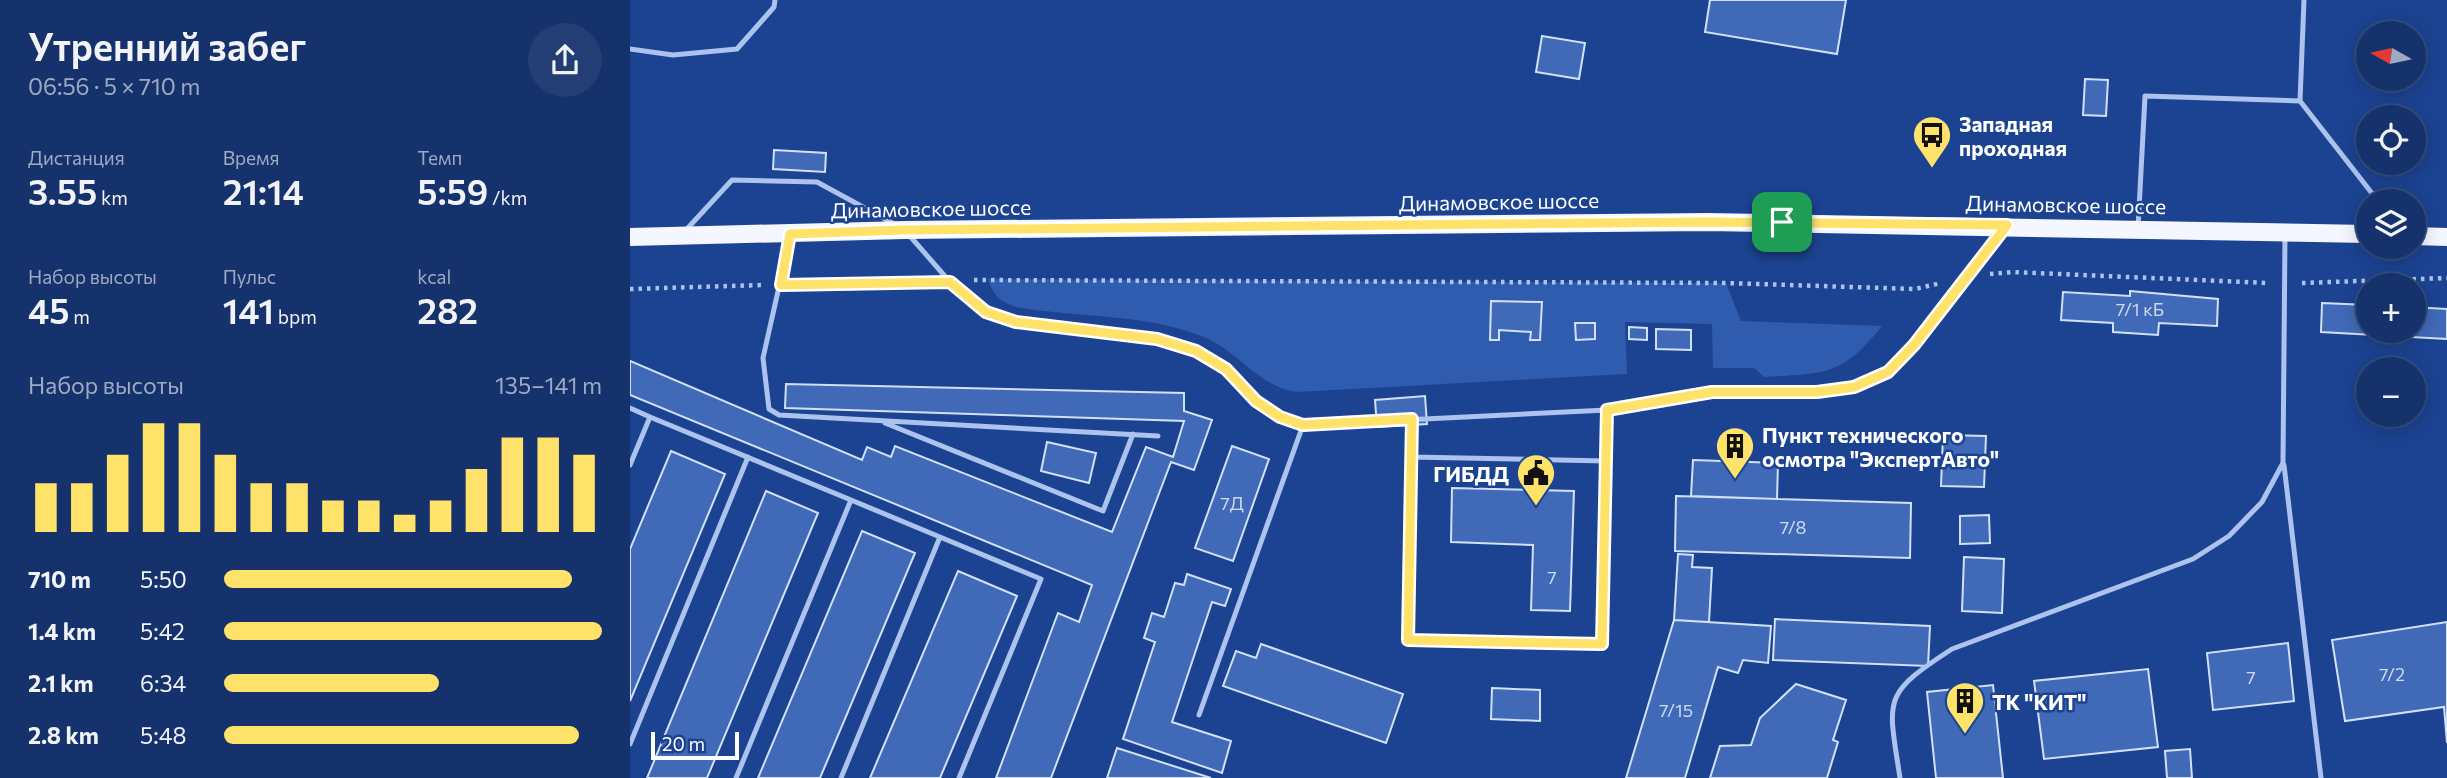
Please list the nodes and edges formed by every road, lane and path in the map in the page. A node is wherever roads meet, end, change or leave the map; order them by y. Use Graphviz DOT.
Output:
graph roads {
  1 [pos="775,0"];
  2 [pos="2304,0"];
  3 [pos="630,48"];
  4 [pos="2300,101"];
  5 [pos="2369,189"];
  6 [pos="2007,225"];
  7 [pos="2138,228"];
  8 [pos="905,230"];
  9 [pos="2285,231"];
  10 [pos="790,234"];
  11 [pos="2356,234"];
  12 [pos="680,236"];
  13 [pos="2426,236"];
  14 [pos="630,237"];
  15 [pos="2447,237"];
  16 [pos="1965,277"];
  17 [pos="2447,278"];
  18 [pos="950,282"];
  19 [pos="2286,283"];
  20 [pos="781,285"];
  21 [pos="630,289"];
  22 [pos="630,408"];
  23 [pos="1607,410"];
  24 [pos="650,417"];
  25 [pos="1412,419"];
  26 [pos="879,420"];
  27 [pos="1303,425"];
  28 [pos="1133,434"];
  29 [pos="1158,436"];
  30 [pos="748,457"];
  31 [pos="1412,457"];
  32 [pos="1606,461"];
  33 [pos="2283,463"];
  34 [pos="630,465"];
  35 [pos="851,500"];
  36 [pos="940,537"];
  37 [pos="1199,715"];
  38 [pos="630,744"];
  39 [pos="736,778"];
  40 [pos="841,778"];
  41 [pos="959,778"];
  42 [pos="1900,778"];
  43 [pos="2321,778"];
  1 -- 3 [label="lane"];
  2 -- 4 [label="lane"];
  4 -- 5 [label="lane"];
  4 -- 7 [label="lane"];
  6 -- 7 [label="main road, Динамовское шоссе"];
  6 -- 8 [label="main road, Динамовское шоссе"];
  6 -- 16 [label="lane"];
  7 -- 9 [label="main road, Динамовское шоссе"];
  8 -- 10 [label="main road, Динамовское шоссе"];
  8 -- 12 [label="lane"];
  8 -- 18 [label="lane"];
  9 -- 11 [label="main road, Динамовское шоссе"];
  9 -- 19 [label="lane"];
  10 -- 12 [label="main road, Динамовское шоссе"];
  10 -- 20 [label="lane"];
  12 -- 14 [label="main road, Динамовское шоссе"];
  13 -- 15 [label="main road"];
  16 -- 18 [label="path"];
  16 -- 19 [label="path"];
  16 -- 23 [label="lane"];
  17 -- 19 [label="path"];
  18 -- 20 [label="path"];
  18 -- 27 [label="lane"];
  19 -- 33 [label="lane"];
  20 -- 21 [label="path"];
  20 -- 26 [label="lane"];
  22 -- 24 [label="lane"];
  23 -- 25 [label="lane"];
  23 -- 32 [label="lane"];
  24 -- 30 [label="lane"];
  24 -- 34 [label="lane"];
  25 -- 27 [label="lane"];
  25 -- 31 [label="lane"];
  26 -- 28 [label="lane"];
  26 -- 28 [label="lane"];
  27 -- 37 [label="lane"];
  28 -- 29 [label="lane"];
  30 -- 35 [label="lane"];
  30 -- 38 [label="lane"];
  31 -- 32 [label="lane"];
  31 -- 32 [label="lane"];
  33 -- 42 [label="lane"];
  33 -- 43 [label="lane"];
  35 -- 36 [label="lane"];
  35 -- 39 [label="lane"];
  36 -- 40 [label="lane"];
  36 -- 41 [label="lane"];
}
